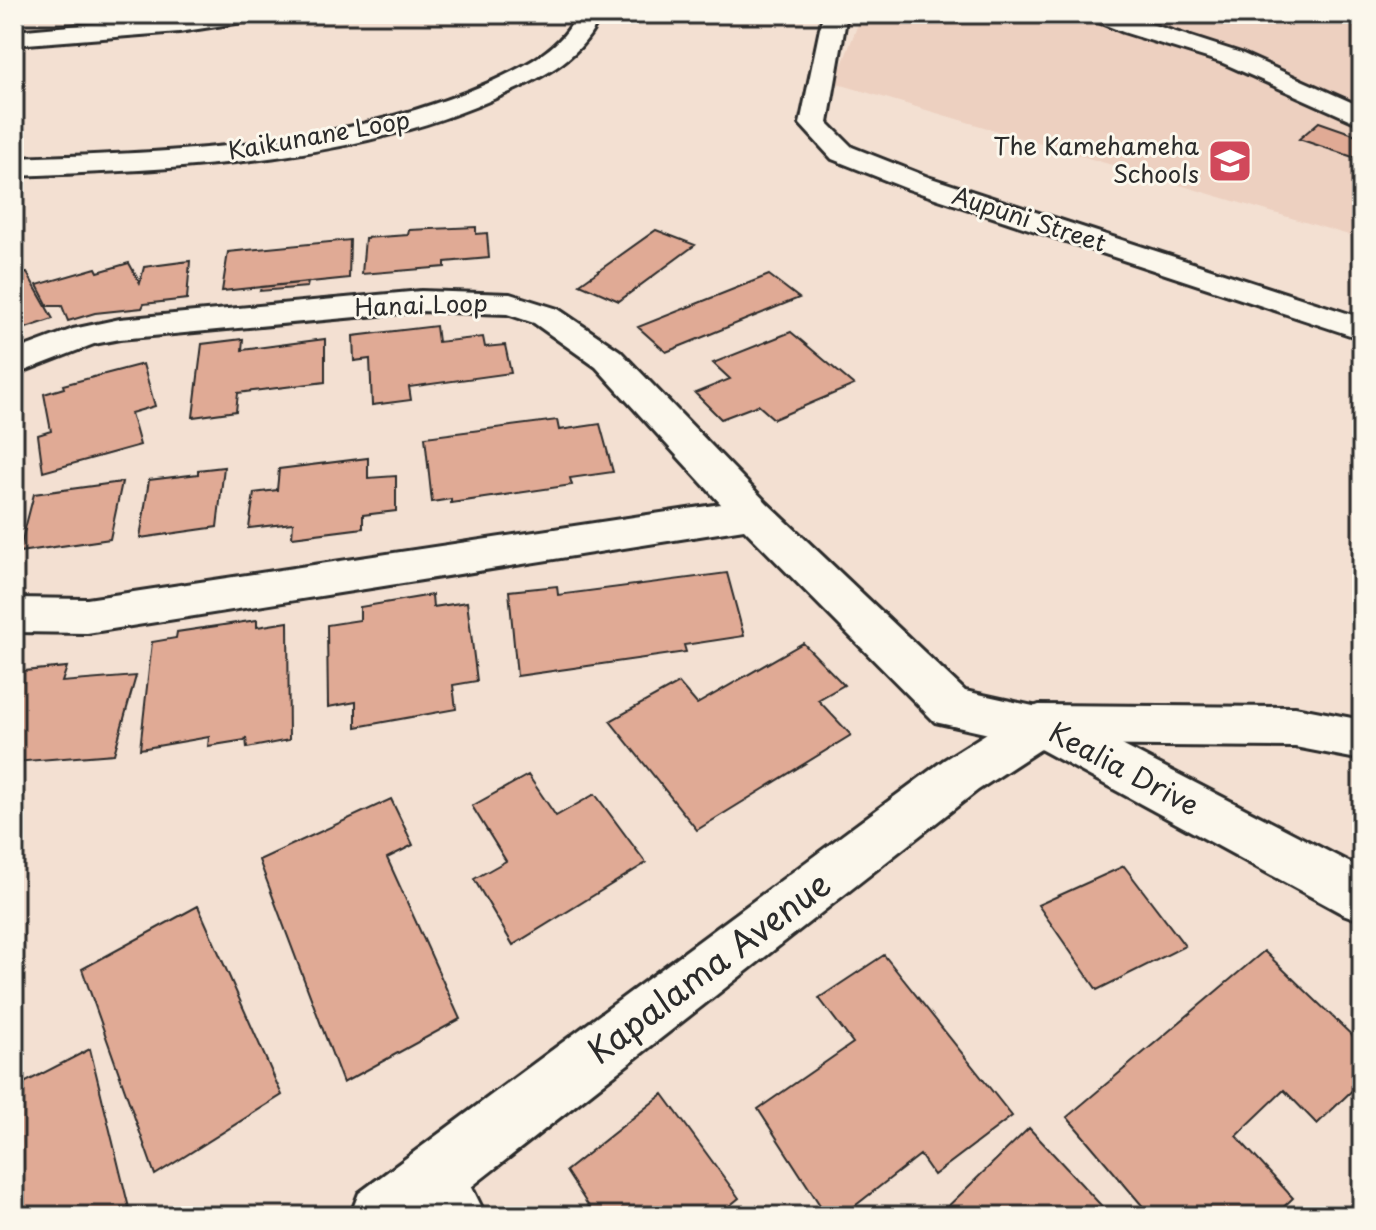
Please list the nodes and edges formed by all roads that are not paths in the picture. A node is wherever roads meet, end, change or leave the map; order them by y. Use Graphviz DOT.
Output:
graph roads {
  1 [pos="249,14"];
  2 [pos="589,14"];
  3 [pos="835,14"];
  4 [pos="1099,14"];
  5 [pos="14,38"];
  6 [pos="1362,117"];
  7 [pos="14,167"];
  8 [pos="1362,329"];
  9 [pos="14,364"];
  10 [pos="753,513"];
  11 [pos="14,615"];
  12 [pos="1039,725"];
  13 [pos="1362,740"];
  14 [pos="1362,896"];
  15 [pos="445,1197"];
  16 [pos="382,1216"];
  1 -- 5 [label="street"];
  2 -- 7 [label="street, Kaikunane Loop"];
  3 -- 8 [label="street, Aupuni Street"];
  4 -- 6 [label="street"];
  9 -- 10 [label="street, Hanai Loop"];
  10 -- 11 [label="street"];
  10 -- 12 [label="street, Hanai Loop"];
  12 -- 13 [label="street, Kealia Drive"];
  12 -- 14 [label="street, Kealia Drive"];
  12 -- 15 [label="street, Kapalama Avenue"];
  15 -- 16 [label="street, Kapalama Avenue"];
}
